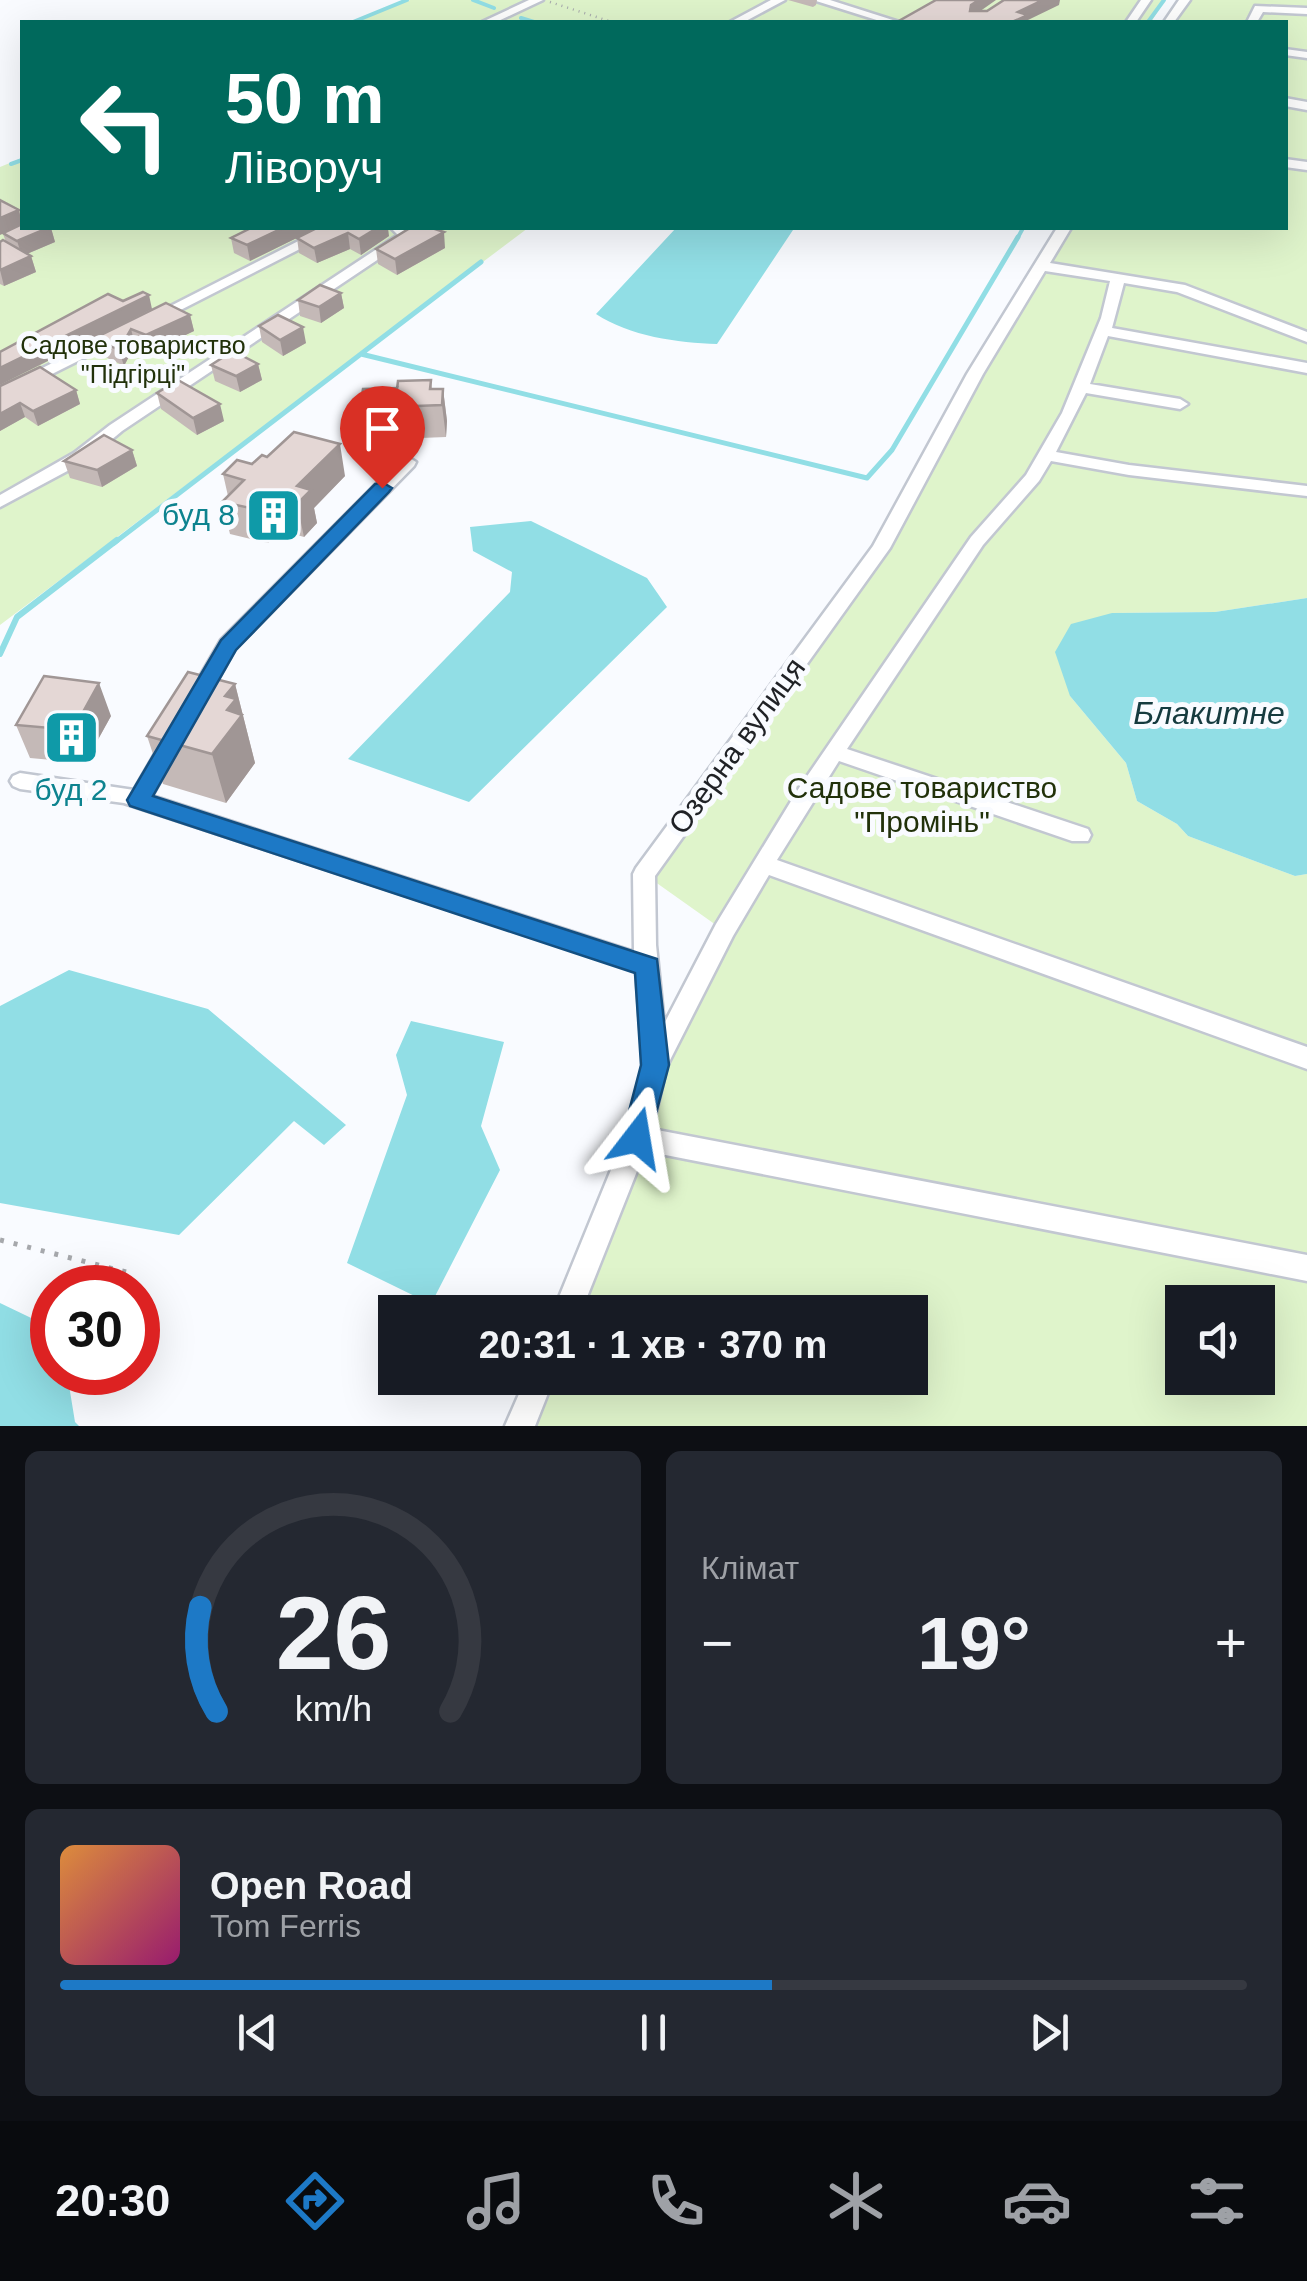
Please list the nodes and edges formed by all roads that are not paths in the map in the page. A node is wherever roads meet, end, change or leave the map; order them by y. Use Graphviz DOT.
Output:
graph roads {
  1 [pos="540,0"];
  2 [pos="780,0"];
  3 [pos="818,0"];
  4 [pos="1307,11"];
  5 [pos="493,20"];
  6 [pos="740,20"];
  7 [pos="885,20"];
  8 [pos="1253,20"];
  9 [pos="330,230"];
  10 [pos="400,230"];
  11 [pos="1063,230"];
  12 [pos="1040,266"];
  13 [pos="1118,278"];
  14 [pos="1103,331"];
  15 [pos="1307,337"];
  16 [pos="1307,368"];
  17 [pos="1081,387"];
  18 [pos="0,395"];
  19 [pos="1180,404"];
  20 [pos="1046,455"];
  21 [pos="408,462"];
  22 [pos="1307,491"];
  23 [pos="0,502"];
  24 [pos="834,752"];
  25 [pos="20,781"];
  26 [pos="139,800"];
  27 [pos="1080,835"];
  28 [pos="763,864"];
  29 [pos="648,966"];
  30 [pos="1307,1058"];
  31 [pos="655,1065"];
  32 [pos="637,1138"];
  33 [pos="1307,1268"];
  34 [pos="574,1295"];
  35 [pos="533,1395"];
  36 [pos="520,1426"];
  1 -- 5 [label="street"];
  2 -- 6 [label="street"];
  3 -- 7 [label="street"];
  4 -- 8 [label="street"];
  9 -- 18 [label="street"];
  10 -- 23 [label="street"];
  11 -- 12 [label="street, Озерна вулиця"];
  12 -- 13 [label="street"];
  12 -- 29 [label="street, Озерна вулиця"];
  13 -- 14 [label="street"];
  13 -- 15 [label="street"];
  14 -- 16 [label="street"];
  14 -- 17 [label="street"];
  17 -- 19 [label="street"];
  17 -- 20 [label="street"];
  20 -- 22 [label="street"];
  20 -- 24 [label="street"];
  21 -- 26 [label="street"];
  24 -- 27 [label="street"];
  24 -- 28 [label="street"];
  25 -- 26 [label="street"];
  26 -- 29 [label="street"];
  28 -- 30 [label="street"];
  28 -- 31 [label="street"];
  29 -- 31 [label="street, Озерна вулиця"];
  31 -- 32 [label="street, Озерна вулиця"];
  32 -- 33 [label="street"];
  32 -- 34 [label="street, Озерна вулиця"];
  35 -- 36 [label="street"];
}
